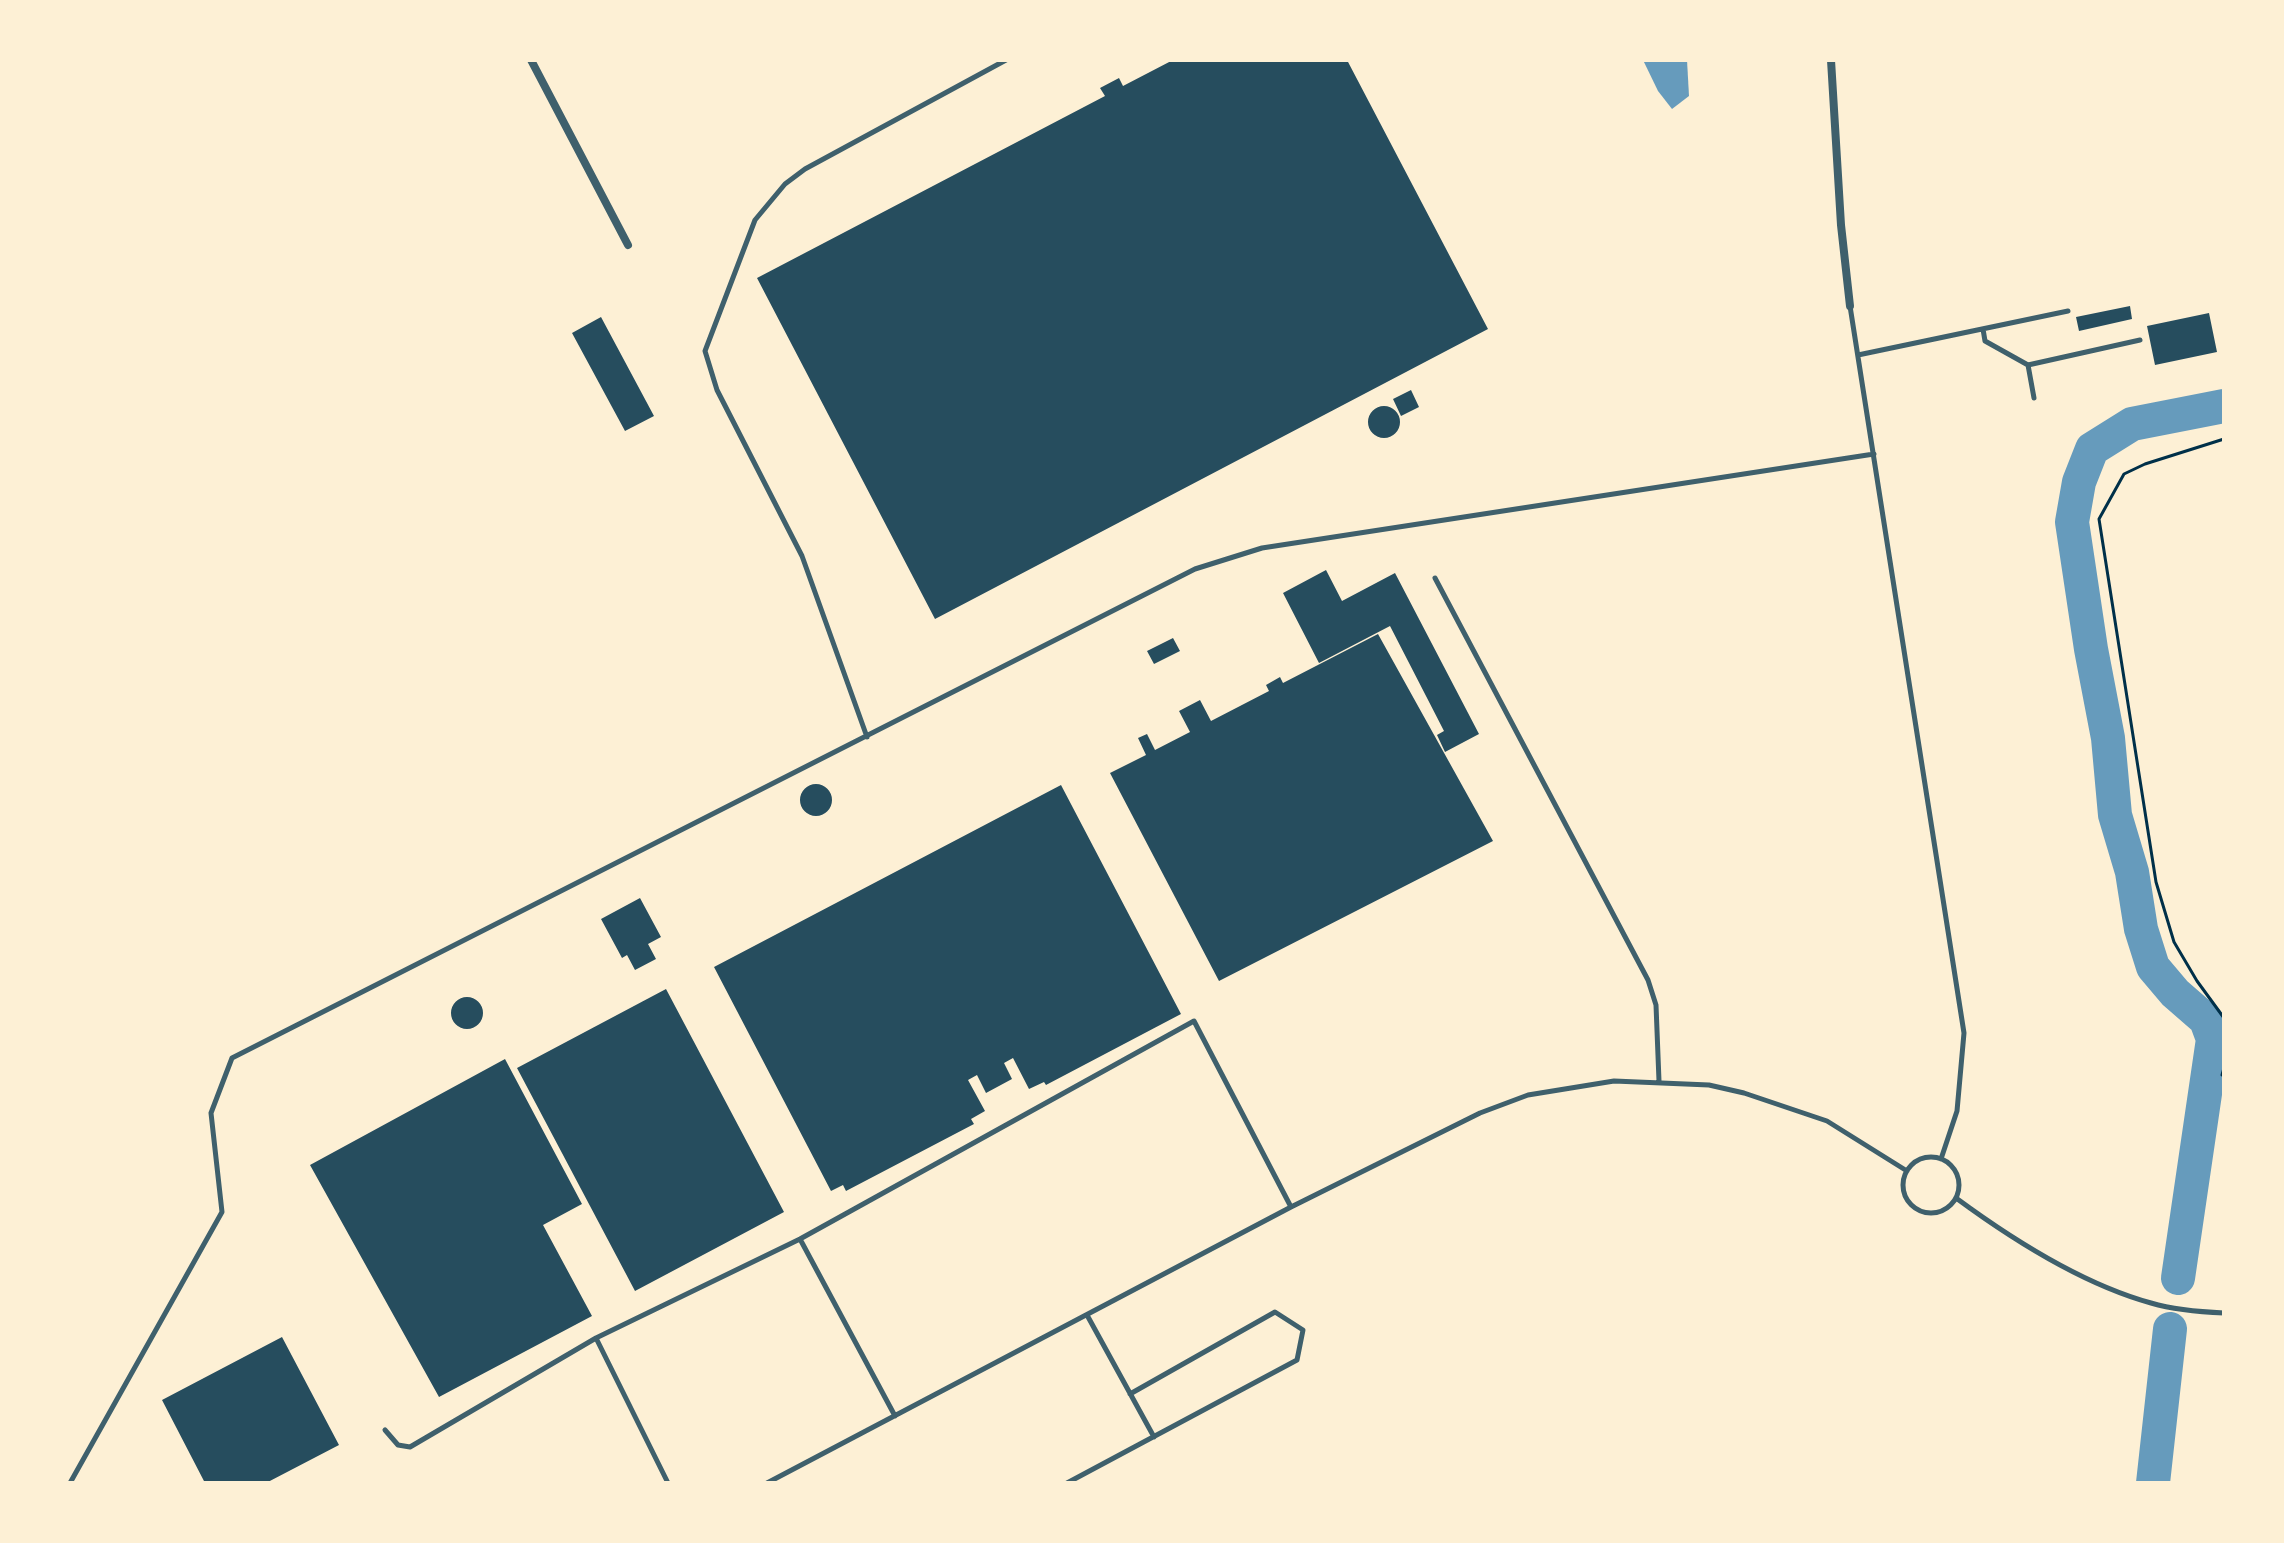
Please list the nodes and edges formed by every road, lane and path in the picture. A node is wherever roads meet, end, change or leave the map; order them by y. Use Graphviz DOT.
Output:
graph roads {
  1 [pos="531,60"];
  2 [pos="1006,60"];
  3 [pos="1831,60"];
  4 [pos="628,245"];
  5 [pos="1850,306"];
  6 [pos="2068,311"];
  7 [pos="1983,329"];
  8 [pos="2140,340"];
  9 [pos="1858,355"];
  10 [pos="2028,365"];
  11 [pos="2034,398"];
  12 [pos="2224,439"];
  13 [pos="1874,454"];
  14 [pos="1435,578"];
  15 [pos="867,737"];
  16 [pos="2224,1018"];
  17 [pos="2224,1068"];
  18 [pos="2222,1075"];
  19 [pos="1659,1081"];
  20 [pos="1941,1159"];
  21 [pos="1907,1171"];
  22 [pos="1956,1198"];
  23 [pos="1291,1207"];
  24 [pos="800,1239"];
  25 [pos="2224,1313"];
  26 [pos="1087,1315"];
  27 [pos="596,1338"];
  28 [pos="1130,1394"];
  29 [pos="895,1416"];
  30 [pos="385,1430"];
  31 [pos="1154,1437"];
  32 [pos="70,1483"];
  33 [pos="668,1483"];
  34 [pos="767,1483"];
  35 [pos="1067,1483"];
  1 -- 4 [label="street"];
  2 -- 15 [label="lane"];
  3 -- 5 [label="street"];
  5 -- 9 [label="lane"];
  6 -- 7 [label="lane"];
  7 -- 9 [label="lane"];
  7 -- 10 [label="lane"];
  8 -- 10 [label="lane"];
  9 -- 13 [label="lane"];
  10 -- 11 [label="lane"];
  12 -- 16 [label="path"];
  13 -- 15 [label="lane"];
  13 -- 20 [label="lane"];
  14 -- 19 [label="lane"];
  15 -- 32 [label="lane"];
  17 -- 18 [label="path"];
  19 -- 21 [label="lane"];
  19 -- 23 [label="lane"];
  20 -- 21 [label="lane"];
  20 -- 22 [label="lane"];
  21 -- 22 [label="lane"];
  22 -- 25 [label="lane"];
  23 -- 24 [label="lane"];
  23 -- 26 [label="lane"];
  24 -- 27 [label="lane"];
  24 -- 29 [label="lane"];
  26 -- 28 [label="lane"];
  26 -- 29 [label="lane"];
  27 -- 30 [label="lane"];
  27 -- 33 [label="lane"];
  28 -- 31 [label="lane"];
  28 -- 31 [label="lane"];
  29 -- 34 [label="lane"];
  31 -- 35 [label="lane"];
}
